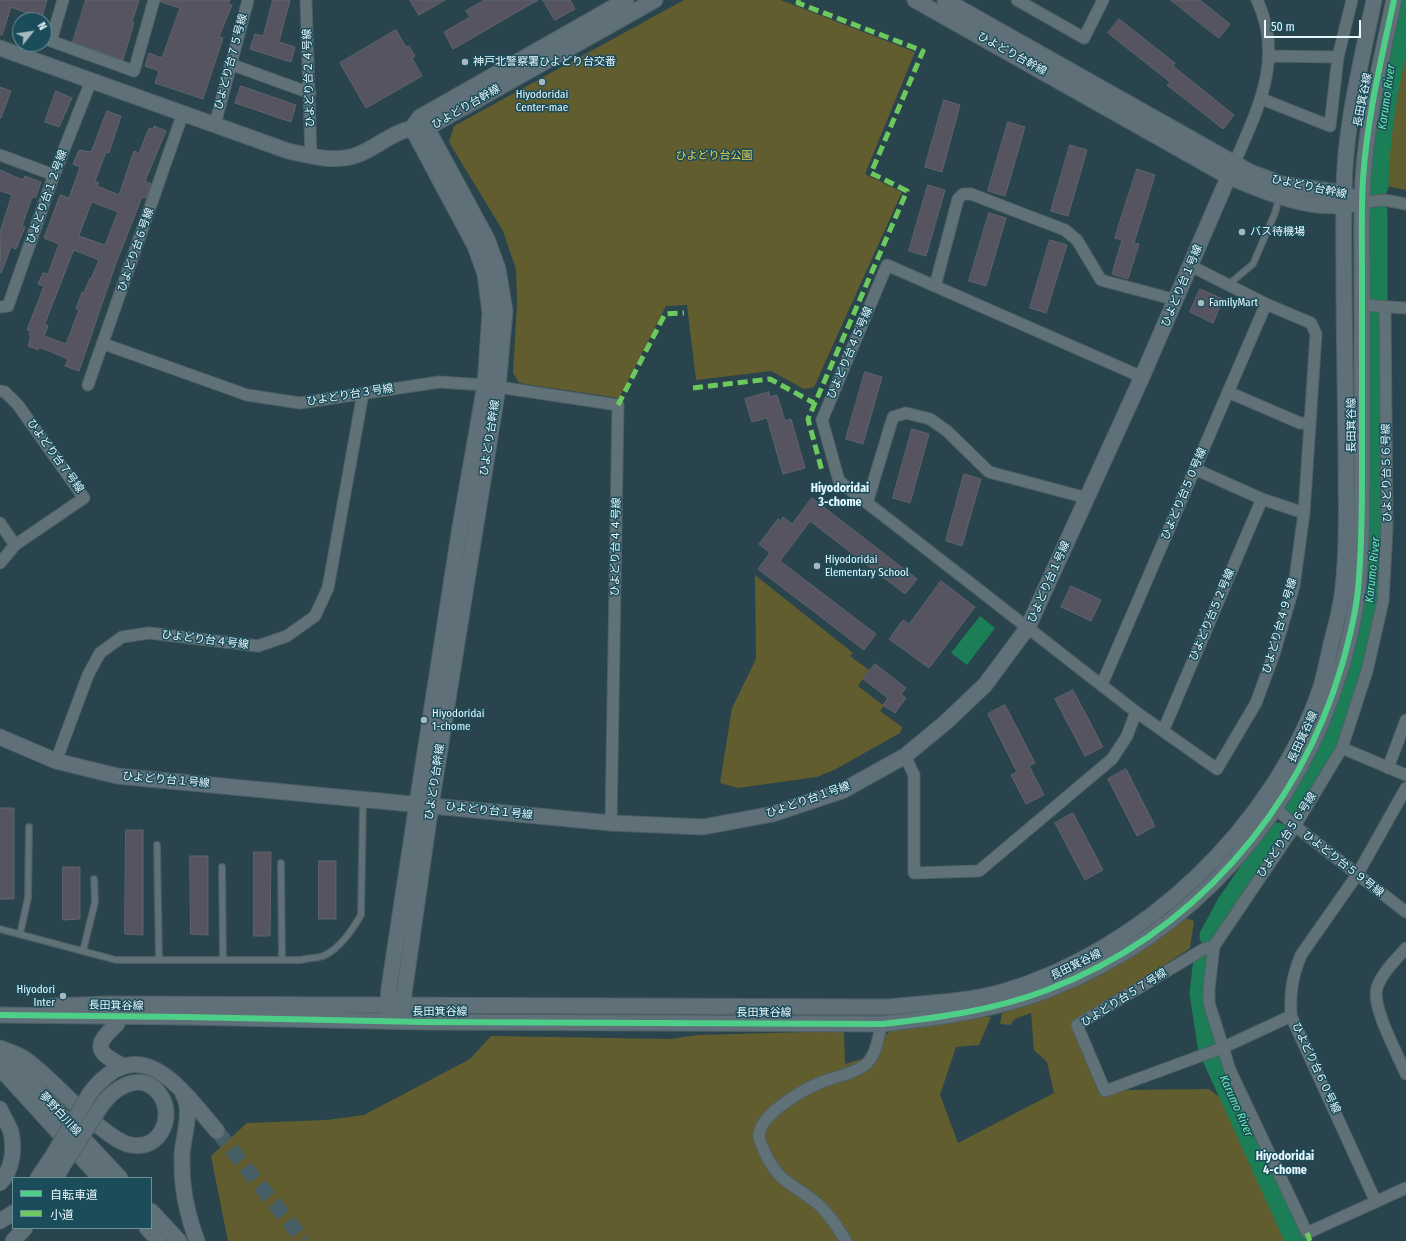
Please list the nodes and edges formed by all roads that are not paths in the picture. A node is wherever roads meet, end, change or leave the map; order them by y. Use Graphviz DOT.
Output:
graph roads {
  1 [pos="63,0"];
  2 [pos="154,0"];
  3 [pos="248,0"];
  4 [pos="306,0"];
  5 [pos="626,0"];
  6 [pos="655,0"];
  7 [pos="915,0"];
  8 [pos="946,0"];
  9 [pos="1017,0"];
  10 [pos="1103,0"];
  11 [pos="1257,0"];
  12 [pos="1352,0"];
  13 [pos="1374,0"];
  14 [pos="1394,0"];
  15 [pos="0,48"];
  16 [pos="1269,56"];
  17 [pos="1338,57"];
  18 [pos="230,64"];
  19 [pos="91,81"];
  20 [pos="310,93"];
  21 [pos="1262,99"];
  22 [pos="183,114"];
  23 [pos="215,124"];
  24 [pos="420,124"];
  25 [pos="0,155"];
  26 [pos="311,157"];
  27 [pos="1232,170"];
  28 [pos="54,175"];
  29 [pos="1279,198"];
  30 [pos="1344,199"];
  31 [pos="1362,202"];
  32 [pos="1406,204"];
  33 [pos="1190,266"];
  34 [pos="1228,285"];
  35 [pos="934,286"];
  36 [pos="1176,300"];
  37 [pos="1266,304"];
  38 [pos="1362,305"];
  39 [pos="0,307"];
  40 [pos="1385,307"];
  41 [pos="1406,308"];
  42 [pos="104,344"];
  43 [pos="1142,377"];
  44 [pos="88,385"];
  45 [pos="492,386"];
  46 [pos="0,391"];
  47 [pos="1228,392"];
  48 [pos="363,393"];
  49 [pos="1310,423"];
  50 [pos="1195,469"];
  51 [pos="1087,498"];
  52 [pos="1262,499"];
  53 [pos="867,503"];
  54 [pos="1304,513"];
  55 [pos="0,523"];
  56 [pos="15,545"];
  57 [pos="0,563"];
  58 [pos="1028,628"];
  59 [pos="1102,684"];
  60 [pos="1136,712"];
  61 [pos="1406,720"];
  62 [pos="1163,731"];
  63 [pos="0,737"];
  64 [pos="1342,748"];
  65 [pos="905,756"];
  66 [pos="56,762"];
  67 [pos="1388,768"];
  68 [pos="1406,775"];
  69 [pos="1406,788"];
  70 [pos="1264,798"];
  71 [pos="363,799"];
  72 [pos="424,804"];
  73 [pos="1276,809"];
  74 [pos="611,823"];
  75 [pos="1295,826"];
  76 [pos="29,827"];
  77 [pos="157,845"];
  78 [pos="282,863"];
  79 [pos="222,867"];
  80 [pos="1357,875"];
  81 [pos="94,879"];
  82 [pos="1406,912"];
  83 [pos="0,929"];
  84 [pos="20,934"];
  85 [pos="1214,946"];
  86 [pos="1406,948"];
  87 [pos="83,951"];
  88 [pos="159,960"];
  89 [pos="223,960"];
  90 [pos="282,960"];
  91 [pos="0,1007"];
  92 [pos="394,1014"];
  93 [pos="0,1015"];
  94 [pos="1291,1016"];
  95 [pos="236,1019"];
  96 [pos="0,1024"];
  97 [pos="116,1024"];
  98 [pos="882,1024"];
  99 [pos="1222,1048"];
  100 [pos="0,1049"];
  101 [pos="123,1066"];
  102 [pos="0,1068"];
  103 [pos="1406,1074"];
  104 [pos="180,1088"];
  105 [pos="0,1110"];
  106 [pos="217,1131"];
  107 [pos="57,1168"];
  108 [pos="40,1177"];
  109 [pos="99,1177"];
  110 [pos="119,1177"];
  111 [pos="0,1183"];
  112 [pos="1406,1188"];
  113 [pos="1376,1202"];
  114 [pos="152,1213"];
  115 [pos="12,1215"];
  116 [pos="0,1221"];
  117 [pos="24,1229"];
  118 [pos="148,1229"];
  119 [pos="13,1241"];
  120 [pos="159,1241"];
  121 [pos="179,1241"];
  122 [pos="197,1241"];
  123 [pos="846,1241"];
  1 -- 2 [label="street"];
  3 -- 18 [label="street, ひよどり台７５号線"];
  4 -- 20 [label="street, ひよどり台２４号線"];
  5 -- 24 [label="street, ひよどり台幹線"];
  6 -- 24 [label="street, ひよどり台幹線"];
  7 -- 27 [label="street, ひよどり台幹線"];
  8 -- 27 [label="street, ひよどり台幹線"];
  9 -- 10 [label="street"];
  11 -- 16 [label="street, ひよどり台１号線"];
  12 -- 17 [label="street"];
  13 -- 30 [label="street, 長田箕谷線"];
  14 -- 31 [label="street, 長田箕谷線"];
  15 -- 19 [label="street"];
  16 -- 17 [label="street"];
  16 -- 21 [label="street, ひよどり台１号線"];
  17 -- 21 [label="street"];
  18 -- 20 [label="street"];
  18 -- 23 [label="street, ひよどり台７５号線"];
  19 -- 22 [label="street"];
  19 -- 28 [label="street, ひよどり台１２号線"];
  20 -- 26 [label="street, ひよどり台２４号線"];
  21 -- 27 [label="street, ひよどり台１号線"];
  22 -- 23 [label="street"];
  22 -- 42 [label="street, ひよどり台６号線"];
  23 -- 26 [label="street"];
  24 -- 26 [label="street"];
  24 -- 45 [label="street, ひよどり台幹線"];
  25 -- 28 [label="street"];
  27 -- 29 [label="street, ひよどり台幹線"];
  27 -- 30 [label="street, ひよどり台幹線"];
  27 -- 33 [label="street, ひよどり台１号線"];
  28 -- 39 [label="street, ひよどり台１２号線"];
  29 -- 30 [label="street, ひよどり台幹線"];
  29 -- 34 [label="lane"];
  30 -- 31 [label="street, ひよどり台幹線"];
  30 -- 70 [label="street, 長田箕谷線"];
  31 -- 32 [label="street"];
  31 -- 38 [label="street, 長田箕谷線"];
  33 -- 34 [label="street, ひよどり台４９号線"];
  33 -- 36 [label="street, ひよどり台１号線"];
  34 -- 37 [label="street, ひよどり台４９号線"];
  35 -- 36 [label="street"];
  35 -- 43 [label="street, ひよどり台４５号線"];
  35 -- 53 [label="street, ひよどり台４５号線"];
  36 -- 43 [label="street, ひよどり台１号線"];
  37 -- 47 [label="street, ひよどり台５０号線"];
  37 -- 49 [label="street, ひよどり台４９号線"];
  38 -- 40 [label="street"];
  38 -- 73 [label="street, 長田箕谷線"];
  40 -- 41 [label="street"];
  40 -- 64 [label="street, ひよどり台５６号線"];
  42 -- 44 [label="street, ひよどり台６号線"];
  42 -- 48 [label="street, ひよどり台３号線"];
  43 -- 51 [label="street, ひよどり台１号線"];
  45 -- 48 [label="street, ひよどり台３号線"];
  45 -- 72 [label="street, ひよどり台幹線"];
  45 -- 74 [label="street, ひよどり台４４号線"];
  46 -- 56 [label="street, ひよどり台７号線"];
  47 -- 49 [label="street"];
  47 -- 50 [label="street, ひよどり台５０号線"];
  48 -- 66 [label="street, ひよどり台４号線"];
  49 -- 54 [label="street, ひよどり台４９号線"];
  50 -- 52 [label="street"];
  50 -- 59 [label="street, ひよどり台５０号線"];
  51 -- 53 [label="street"];
  51 -- 58 [label="street, ひよどり台１号線"];
  52 -- 54 [label="street"];
  52 -- 62 [label="street, ひよどり台５２号線"];
  53 -- 58 [label="street, ひよどり台４５号線"];
  54 -- 62 [label="street, ひよどり台４９号線"];
  55 -- 56 [label="street"];
  56 -- 57 [label="street, ひよどり台７号線"];
  58 -- 59 [label="street, ひよどり台４９号線"];
  58 -- 65 [label="street, ひよどり台１号線"];
  59 -- 60 [label="street, ひよどり台４９号線"];
  60 -- 62 [label="street, ひよどり台４９号線"];
  60 -- 65 [label="street"];
  61 -- 67 [label="street"];
  63 -- 66 [label="street, ひよどり台１号線"];
  64 -- 67 [label="street"];
  64 -- 75 [label="street, ひよどり台５６号線"];
  65 -- 74 [label="street, ひよどり台１号線"];
  66 -- 71 [label="street, ひよどり台１号線"];
  67 -- 68 [label="street"];
  69 -- 80 [label="street, ひよどり台６０号線"];
  70 -- 73 [label="street, ひよどり台５９号線"];
  70 -- 92 [label="street, 長田箕谷線"];
  71 -- 72 [label="street, ひよどり台１号線"];
  71 -- 90 [label="lane"];
  72 -- 74 [label="street, ひよどり台１号線"];
  72 -- 92 [label="street, ひよどり台幹線"];
  73 -- 75 [label="street, ひよどり台５９号線"];
  73 -- 98 [label="street, 長田箕谷線"];
  75 -- 80 [label="street, ひよどり台５９号線"];
  75 -- 85 [label="street, ひよどり台５６号線"];
  76 -- 84 [label="lane"];
  77 -- 88 [label="lane"];
  78 -- 90 [label="lane"];
  79 -- 89 [label="lane"];
  80 -- 82 [label="street, ひよどり台５９号線"];
  80 -- 94 [label="street, ひよどり台６０号線"];
  81 -- 87 [label="lane"];
  83 -- 84 [label="lane"];
  84 -- 87 [label="lane"];
  85 -- 99 [label="street, ひよどり台５６号線"];
  85 -- 99 [label="street, ひよどり台５７号線"];
  86 -- 103 [label="street"];
  87 -- 88 [label="lane"];
  88 -- 89 [label="lane"];
  89 -- 90 [label="lane"];
  91 -- 92 [label="street, 長田箕谷線"];
  92 -- 95 [label="street, 長田箕谷線"];
  92 -- 98 [label="street, 長田箕谷線"];
  93 -- 95 [label="street, 長田箕谷線"];
  94 -- 99 [label="street"];
  94 -- 113 [label="street, ひよどり台６０号線"];
  95 -- 97 [label="street"];
  96 -- 97 [label="street"];
  97 -- 101 [label="street"];
  98 -- 123 [label="street"];
  99 -- 113 [label="street, ひよどり台５６号線"];
  100 -- 107 [label="street, bridge"];
  100 -- 110 [label="street, 夢野白川線"];
  101 -- 104 [label="street"];
  101 -- 107 [label="street, bridge"];
  102 -- 109 [label="street, 夢野白川線"];
  104 -- 106 [label="street"];
  104 -- 122 [label="street"];
  105 -- 111 [label="street"];
  107 -- 108 [label="street"];
  112 -- 113 [label="street, ひよどり台５６号線"];
  114 -- 121 [label="street"];
  115 -- 116 [label="street"];
  117 -- 119 [label="street"];
  118 -- 120 [label="street"];
}
